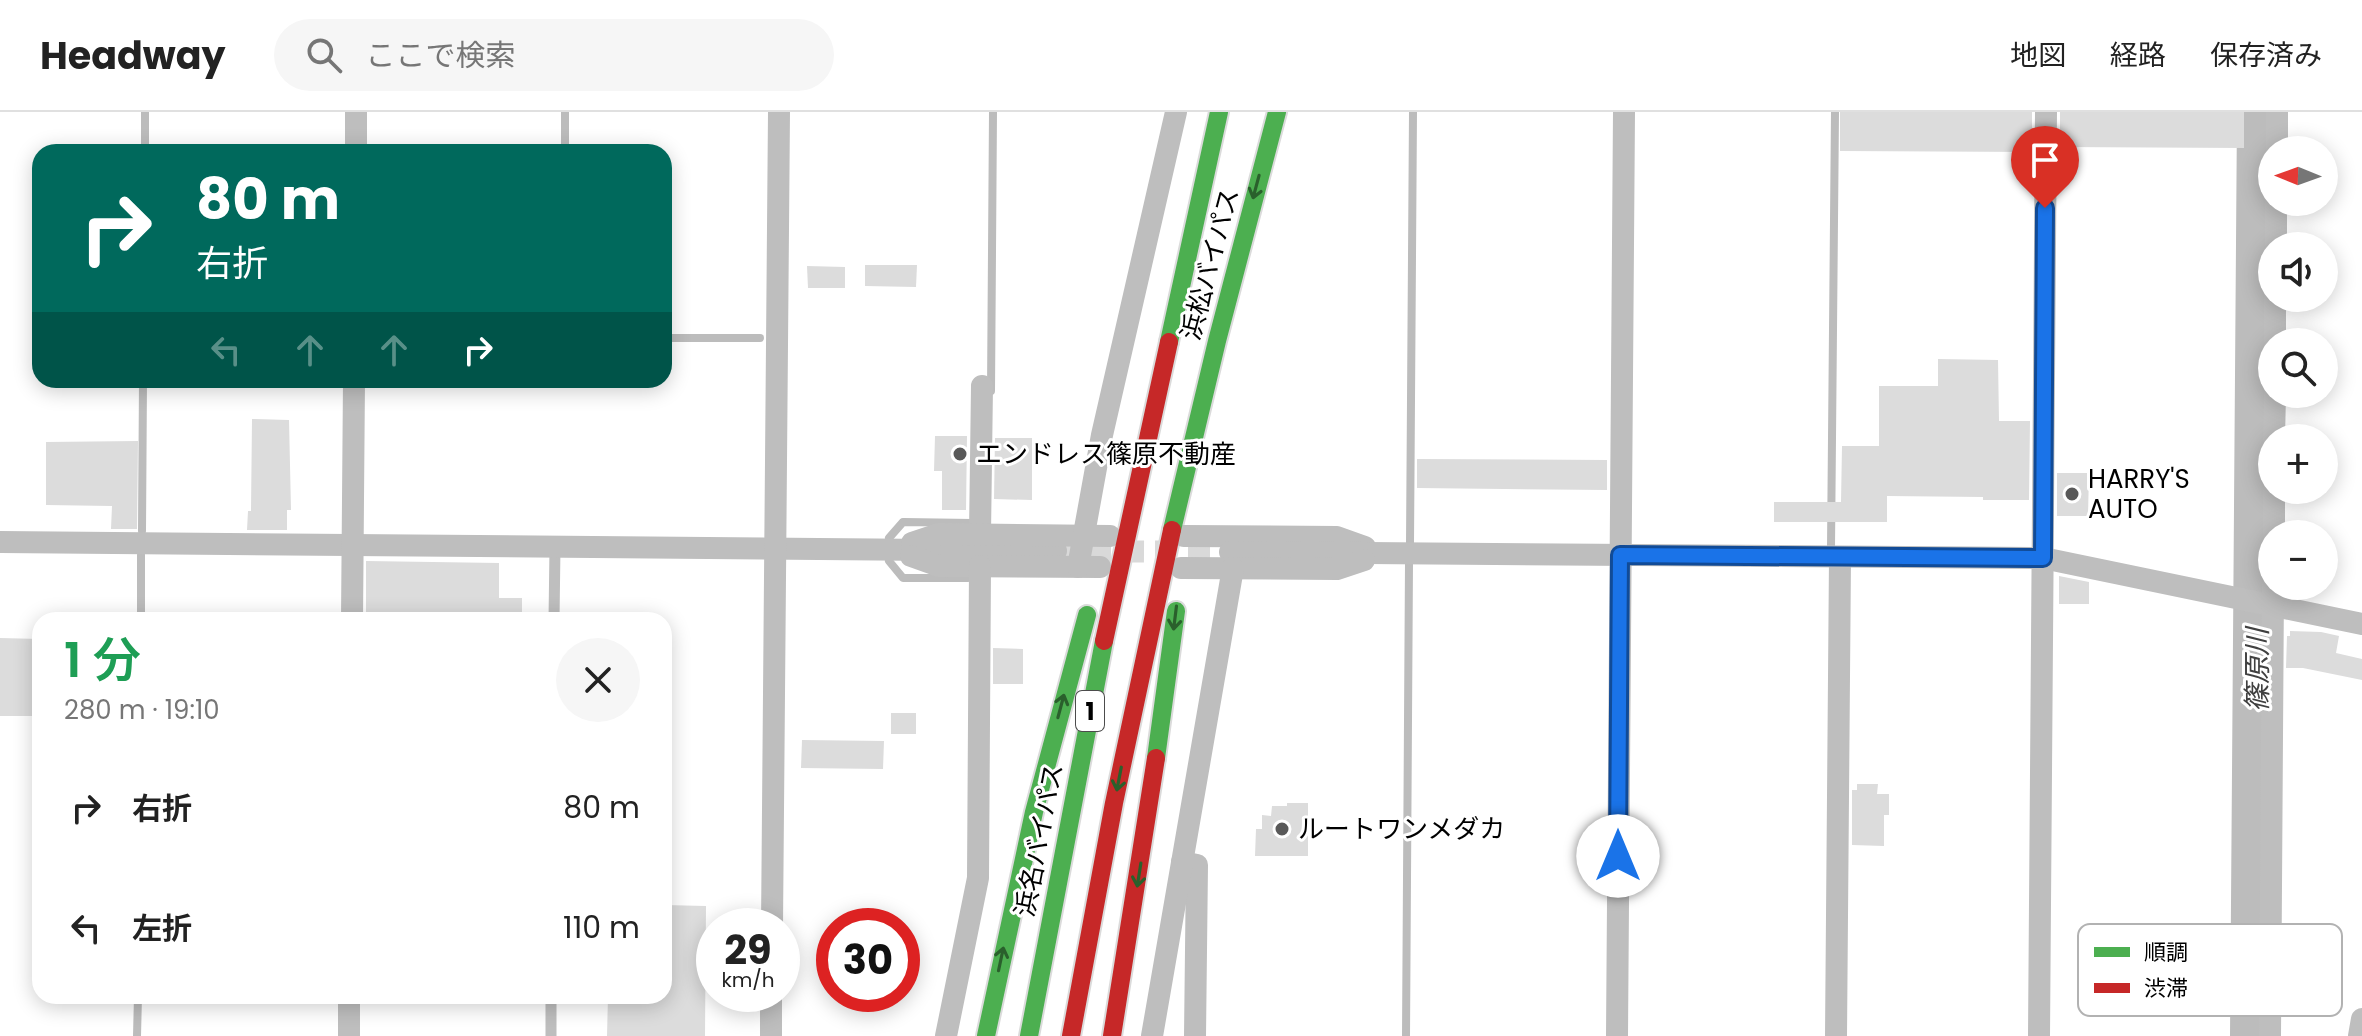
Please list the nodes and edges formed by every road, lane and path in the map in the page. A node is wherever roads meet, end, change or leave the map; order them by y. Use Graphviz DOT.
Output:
graph roads {
  1 [pos="356,112"];
  2 [pos="779,112"];
  3 [pos="1176,112"];
  4 [pos="1219,112"];
  5 [pos="1277,112"];
  6 [pos="1624,112"];
  7 [pos="2046,112"];
  8 [pos="2277,112"];
  9 [pos="2277,136"];
  10 [pos="356,144"];
  11 [pos="982,386"];
  12 [pos="354,388"];
  13 [pos="1151,418"];
  14 [pos="1195,429"];
  15 [pos="980,534"];
  16 [pos="1084,535"];
  17 [pos="1110,536"];
  18 [pos="1184,536"];
  19 [pos="0,542"];
  20 [pos="352,545"];
  21 [pos="555,547"];
  22 [pos="775,549"];
  23 [pos="892,550"];
  24 [pos="1056,551"];
  25 [pos="1384,553"];
  26 [pos="1620,555"];
  27 [pos="1840,557"];
  28 [pos="2043,558"];
  29 [pos="1232,560"];
  30 [pos="980,566"];
  31 [pos="1181,568"];
  32 [pos="1092,578"];
  33 [pos="2258,598"];
  34 [pos="2265,600"];
  35 [pos="2269,600"];
  36 [pos="352,612"];
  37 [pos="554,612"];
  38 [pos="2362,624"];
  39 [pos="1182,862"];
  40 [pos="772,908"];
  41 [pos="2269,924"];
  42 [pos="349,1004"];
  43 [pos="551,1004"];
  44 [pos="771,1012"];
  45 [pos="2270,1016"];
  46 [pos="2362,1019"];
  47 [pos="349,1036"];
  48 [pos="551,1036"];
  49 [pos="771,1036"];
  50 [pos="946,1036"];
  51 [pos="986,1036"];
  52 [pos="1029,1036"];
  53 [pos="1071,1036"];
  54 [pos="1112,1036"];
  55 [pos="1152,1036"];
  56 [pos="1195,1036"];
  57 [pos="1617,1036"];
  58 [pos="1836,1036"];
  59 [pos="2039,1036"];
  60 [pos="2270,1036"];
  61 [pos="2359,1036"];
  1 -- 10 [label="street"];
  2 -- 22 [label="street"];
  3 -- 16 [label="street"];
  4 -- 13 [label="highway, 浜松バイパス / 1"];
  5 -- 14 [label="highway, 浜松バイパス / 1, one-way"];
  6 -- 26 [label="street"];
  7 -- 28 [label="street"];
  8 -- 9 [label="street"];
  11 -- 15 [label="street"];
  12 -- 20 [label="street"];
  13 -- 17 [label="highway"];
  13 -- 52 [label="highway, 浜名バイパス / 1"];
  14 -- 18 [label="highway"];
  14 -- 53 [label="highway, 1, one-way"];
  15 -- 16 [label="street"];
  15 -- 23 [label="street"];
  16 -- 17 [label="street"];
  16 -- 32 [label="street"];
  17 -- 32 [label="highway"];
  18 -- 25 [label="street"];
  18 -- 31 [label="highway"];
  19 -- 20 [label="street"];
  20 -- 21 [label="street"];
  20 -- 36 [label="street"];
  21 -- 22 [label="street"];
  21 -- 37 [label="lane"];
  22 -- 23 [label="street"];
  22 -- 40 [label="street"];
  23 -- 24 [label="street"];
  23 -- 30 [label="street"];
  25 -- 26 [label="street"];
  25 -- 29 [label="street"];
  26 -- 27 [label="street"];
  26 -- 57 [label="street"];
  27 -- 28 [label="street"];
  27 -- 58 [label="street"];
  28 -- 33 [label="street"];
  28 -- 59 [label="street"];
  29 -- 31 [label="street"];
  29 -- 39 [label="street"];
  30 -- 32 [label="street"];
  30 -- 50 [label="street"];
  31 -- 54 [label="highway, one-way"];
  51 -- 32 [label="highway, one-way"];
  34 -- 41 [label="street"];
  35 -- 38 [label="street"];
  39 -- 55 [label="street"];
  39 -- 56 [label="street"];
  42 -- 47 [label="street"];
  43 -- 48 [label="lane"];
  44 -- 49 [label="street"];
  45 -- 60 [label="street"];
  46 -- 61 [label="street"];
}
